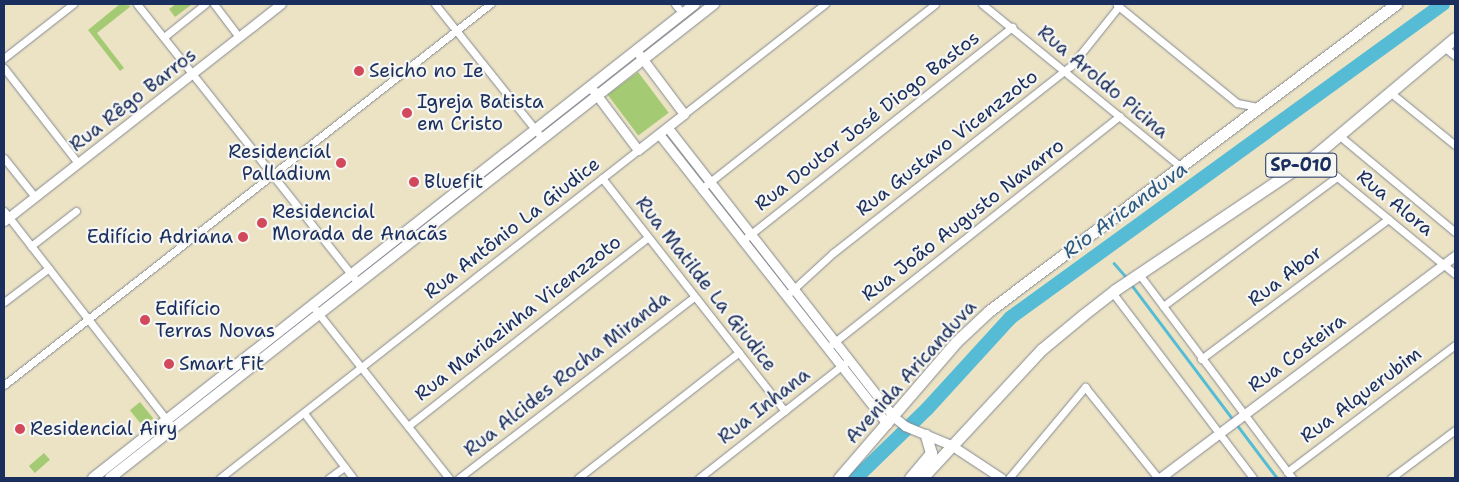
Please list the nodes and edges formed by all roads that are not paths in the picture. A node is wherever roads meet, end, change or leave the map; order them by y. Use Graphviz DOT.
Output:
graph roads {
  1 [pos="73,4"];
  2 [pos="137,4"];
  3 [pos="206,4"];
  4 [pos="214,4"];
  5 [pos="281,4"];
  6 [pos="435,4"];
  7 [pos="490,4"];
  8 [pos="675,4"];
  9 [pos="695,4"];
  10 [pos="714,4"];
  11 [pos="825,4"];
  12 [pos="935,4"];
  13 [pos="982,4"];
  14 [pos="1396,4"];
  15 [pos="1117,5"];
  16 [pos="683,14"];
  17 [pos="1012,28"];
  18 [pos="456,30"];
  19 [pos="164,37"];
  20 [pos="239,37"];
  21 [pos="1455,38"];
  22 [pos="1444,47"];
  23 [pos="639,55"];
  24 [pos="1455,56"];
  25 [pos="4,58"];
  26 [pos="4,68"];
  27 [pos="1065,71"];
  28 [pos="193,74"];
  29 [pos="590,86"];
  30 [pos="1391,93"];
  31 [pos="596,95"];
  32 [pos="1258,107"];
  33 [pos="684,114"];
  34 [pos="1120,116"];
  35 [pos="668,128"];
  36 [pos="538,134"];
  37 [pos="658,134"];
  38 [pos="1341,137"];
  39 [pos="1455,145"];
  40 [pos="638,150"];
  41 [pos="1313,157"];
  42 [pos="4,158"];
  43 [pos="78,163"];
  44 [pos="1180,166"];
  45 [pos="273,175"];
  46 [pos="1337,177"];
  47 [pos="602,178"];
  48 [pos="709,182"];
  49 [pos="701,189"];
  50 [pos="35,197"];
  51 [pos="76,210"];
  52 [pos="5,217"];
  53 [pos="1388,219"];
  54 [pos="1455,232"];
  55 [pos="750,234"];
  56 [pos="648,237"];
  57 [pos="742,241"];
  58 [pos="31,246"];
  59 [pos="1455,256"];
  60 [pos="1444,264"];
  61 [pos="49,268"];
  62 [pos="1455,274"];
  63 [pos="1137,275"];
  64 [pos="354,278"];
  65 [pos="1113,291"];
  66 [pos="790,293"];
  67 [pos="694,296"];
  68 [pos="4,302"];
  69 [pos="311,304"];
  70 [pos="1163,306"];
  71 [pos="318,313"];
  72 [pos="88,319"];
  73 [pos="1455,345"];
  74 [pos="831,346"];
  75 [pos="739,352"];
  76 [pos="1201,359"];
  77 [pos="849,360"];
  78 [pos="362,367"];
  79 [pos="840,367"];
  80 [pos="4,385"];
  81 [pos="785,411"];
  82 [pos="304,414"];
  83 [pos="1239,417"];
  84 [pos="164,420"];
  85 [pos="891,421"];
  86 [pos="408,426"];
  87 [pos="173,428"];
  88 [pos="1455,430"];
  89 [pos="1222,431"];
  90 [pos="926,435"];
  91 [pos="951,445"];
  92 [pos="344,467"];
  93 [pos="1287,472"];
  94 [pos="93,478"];
  95 [pos="110,478"];
  96 [pos="220,478"];
  97 [pos="329,478"];
  98 [pos="353,478"];
  99 [pos="449,478"];
  100 [pos="459,478"];
  101 [pos="578,478"];
  102 [pos="699,478"];
  103 [pos="839,478"];
  104 [pos="910,478"];
  105 [pos="922,478"];
  106 [pos="1001,478"];
  107 [pos="1009,478"];
  108 [pos="1159,478"];
  109 [pos="1253,478"];
  110 [pos="1292,478"];
  111 [pos="1392,478"];
  1 -- 25 [label="street"];
  2 -- 19 [label="street"];
  3 -- 19 [label="street"];
  4 -- 20 [label="street"];
  5 -- 20 [label="street, Rua Rêgo Barros"];
  6 -- 18 [label="street"];
  7 -- 18 [label="street"];
  8 -- 16 [label="street"];
  9 -- 16 [label="main road"];
  10 -- 23 [label="main road"];
  11 -- 33 [label="street, Rua Antônio La Giudice"];
  12 -- 48 [label="street"];
  13 -- 17 [label="street, Rua Aroldo Picina"];
  14 -- 32 [label="highway, Avenida Aricanduva"];
  15 -- 27 [label="street, Rua Gustavo Vicenzzoto"];
  15 -- 32 [label="street"];
  16 -- 23 [label="main road"];
  17 -- 27 [label="street, Rua Aroldo Picina"];
  17 -- 55 [label="street, Rua Doutor José Diogo Bastos"];
  18 -- 36 [label="street"];
  18 -- 45 [label="street"];
  19 -- 28 [label="street"];
  20 -- 28 [label="street, Rua Rêgo Barros"];
  21 -- 22 [label="highway, SP-010"];
  22 -- 24 [label="street"];
  22 -- 30 [label="highway, SP-010"];
  23 -- 29 [label="main road"];
  23 -- 31 [label="main road"];
  23 -- 33 [label="street"];
  26 -- 43 [label="street"];
  27 -- 34 [label="street, Rua Aroldo Picina"];
  27 -- 66 [label="street, Rua Gustavo Vicenzzoto"];
  28 -- 43 [label="street, Rua Rêgo Barros"];
  28 -- 45 [label="street"];
  29 -- 31 [label="street"];
  29 -- 36 [label="main road"];
  30 -- 38 [label="highway, SP-010"];
  30 -- 39 [label="street"];
  31 -- 36 [label="main road"];
  31 -- 40 [label="street"];
  32 -- 44 [label="highway, Avenida Aricanduva"];
  33 -- 35 [label="street, Rua Antônio La Giudice"];
  34 -- 44 [label="street, Rua Aroldo Picina"];
  34 -- 74 [label="street, Rua João Augusto Navarro"];
  35 -- 37 [label="street, Rua Antônio La Giudice"];
  35 -- 48 [label="street"];
  36 -- 64 [label="main road"];
  37 -- 40 [label="street, Rua Antônio La Giudice"];
  37 -- 49 [label="street"];
  38 -- 41 [label="highway, SP-010"];
  38 -- 54 [label="street"];
  40 -- 47 [label="street, Rua Antônio La Giudice"];
  41 -- 46 [label="street, Rua Alora"];
  41 -- 63 [label="highway, SP-010"];
  42 -- 50 [label="street"];
  43 -- 50 [label="street, Rua Rêgo Barros"];
  44 -- 85 [label="highway, Avenida Aricanduva"];
  45 -- 64 [label="street"];
  45 -- 72 [label="street"];
  46 -- 53 [label="street, Rua Alora"];
  46 -- 70 [label="street"];
  47 -- 56 [label="street, Rua Matilde La Giudice"];
  47 -- 78 [label="street, Rua Antônio La Giudice"];
  48 -- 49 [label="street"];
  48 -- 55 [label="street"];
  49 -- 57 [label="street"];
  50 -- 52 [label="street, Rua Rêgo Barros"];
  51 -- 58 [label="street"];
  52 -- 58 [label="street"];
  53 -- 60 [label="street, Rua Alora"];
  53 -- 76 [label="street, Rua Abor"];
  55 -- 57 [label="street, Rua Doutor José Diogo Bastos"];
  55 -- 66 [label="street"];
  56 -- 67 [label="street, Rua Matilde La Giudice"];
  56 -- 86 [label="street, Rua Mariazinha Vicenzzoto"];
  57 -- 66 [label="street"];
  58 -- 61 [label="street"];
  59 -- 60 [label="street, Rua Costeira"];
  60 -- 62 [label="street, Rua Alora"];
  60 -- 83 [label="street, Rua Costeira"];
  61 -- 68 [label="street"];
  61 -- 72 [label="street"];
  63 -- 65 [label="highway, SP-010"];
  63 -- 70 [label="street"];
  64 -- 69 [label="main road"];
  64 -- 71 [label="main road"];
  65 -- 89 [label="street"];
  65 -- 91 [label="highway, SP-010"];
  66 -- 74 [label="street"];
  67 -- 75 [label="street, Rua Matilde La Giudice"];
  67 -- 100 [label="street, Rua Alcides Rocha Miranda"];
  69 -- 71 [label="street"];
  69 -- 84 [label="main road"];
  70 -- 76 [label="street"];
  71 -- 78 [label="street"];
  71 -- 87 [label="main road"];
  72 -- 80 [label="street"];
  72 -- 84 [label="street"];
  73 -- 93 [label="street, Rua Alquerubim"];
  74 -- 77 [label="street"];
  74 -- 79 [label="street"];
  75 -- 81 [label="street, Rua Matilde La Giudice"];
  75 -- 101 [label="street"];
  76 -- 83 [label="street"];
  77 -- 79 [label="street, Rua Inhana"];
  77 -- 85 [label="street"];
  78 -- 82 [label="street, Rua Antônio La Giudice"];
  78 -- 86 [label="street"];
  79 -- 81 [label="street, Rua Inhana"];
  79 -- 85 [label="street"];
  81 -- 102 [label="street, Rua Inhana"];
  82 -- 92 [label="street"];
  82 -- 96 [label="street, Rua Antônio La Giudice"];
  83 -- 89 [label="street, Rua Costeira"];
  83 -- 93 [label="street"];
  84 -- 87 [label="street"];
  84 -- 94 [label="main road"];
  85 -- 90 [label="street"];
  85 -- 103 [label="highway, Avenida Aricanduva"];
  86 -- 99 [label="street"];
  87 -- 95 [label="main road"];
  88 -- 111 [label="street"];
  89 -- 108 [label="street, Rua Costeira"];
  89 -- 109 [label="street"];
  90 -- 91 [label="street"];
  90 -- 104 [label="highway"];
  91 -- 105 [label="highway, SP-010"];
  91 -- 106 [label="street"];
  92 -- 97 [label="street"];
  92 -- 98 [label="street"];
  93 -- 110 [label="street"];
  107 -- 108 [label="street"];
}
